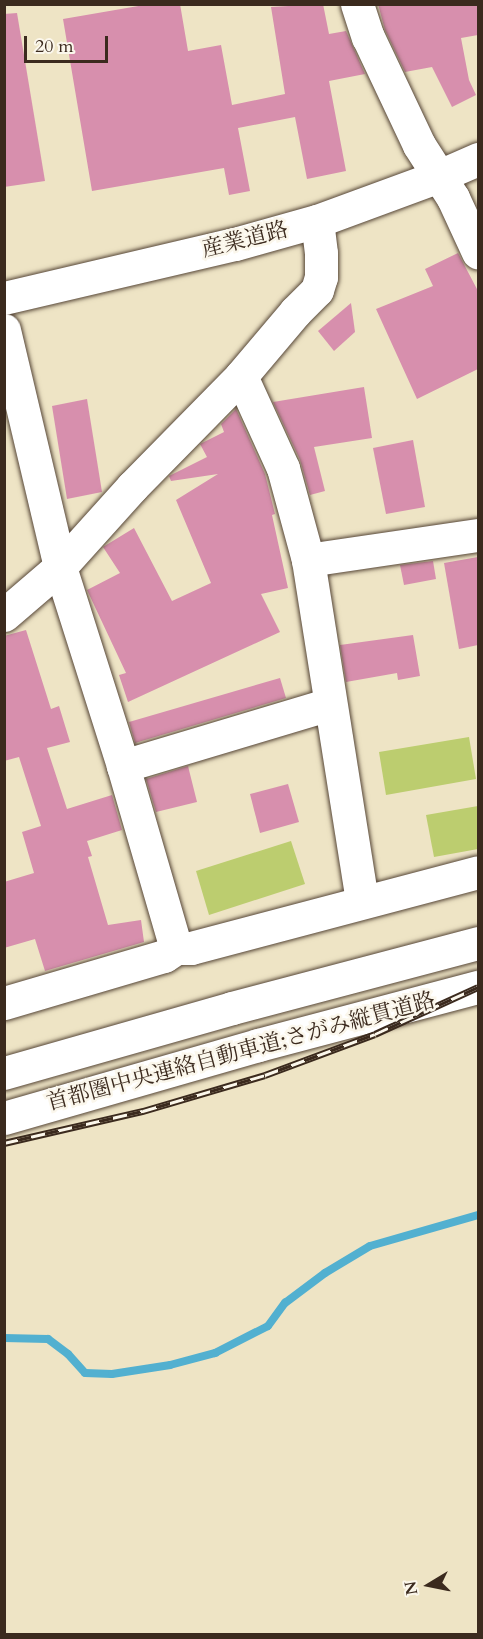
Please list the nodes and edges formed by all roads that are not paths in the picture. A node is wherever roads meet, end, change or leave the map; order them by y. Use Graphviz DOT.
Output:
graph roads {
  1 [pos="357,4"];
  2 [pos="478,159"];
  3 [pos="440,176"];
  4 [pos="317,221"];
  5 [pos="478,252"];
  6 [pos="4,298"];
  7 [pos="4,330"];
  8 [pos="241,376"];
  9 [pos="478,536"];
  10 [pos="308,560"];
  11 [pos="60,567"];
  12 [pos="4,615"];
  13 [pos="330,704"];
  14 [pos="123,766"];
  15 [pos="478,872"];
  16 [pos="362,901"];
  17 [pos="478,943"];
  18 [pos="176,948"];
  19 [pos="478,987"];
  20 [pos="4,1003"];
  21 [pos="4,1073"];
  22 [pos="4,1118"];
  1 -- 3 [label="main road"];
  2 -- 3 [label="main road, 産業道路"];
  3 -- 4 [label="main road, 産業道路"];
  3 -- 5 [label="main road"];
  4 -- 6 [label="main road, 産業道路"];
  4 -- 8 [label="main road"];
  7 -- 11 [label="main road"];
  8 -- 10 [label="main road"];
  8 -- 11 [label="main road"];
  9 -- 10 [label="main road"];
  10 -- 13 [label="main road"];
  11 -- 12 [label="main road"];
  11 -- 14 [label="main road"];
  13 -- 14 [label="main road"];
  13 -- 16 [label="main road"];
  14 -- 18 [label="main road"];
  15 -- 16 [label="main road"];
  16 -- 18 [label="main road"];
  17 -- 21 [label="main road, 首都圏中央連絡自動車道;さがみ縦貫道路"];
  18 -- 20 [label="main road"];
  19 -- 22 [label="main road, 首都圏中央連絡自動車道;さがみ縦貫道路"];
}
